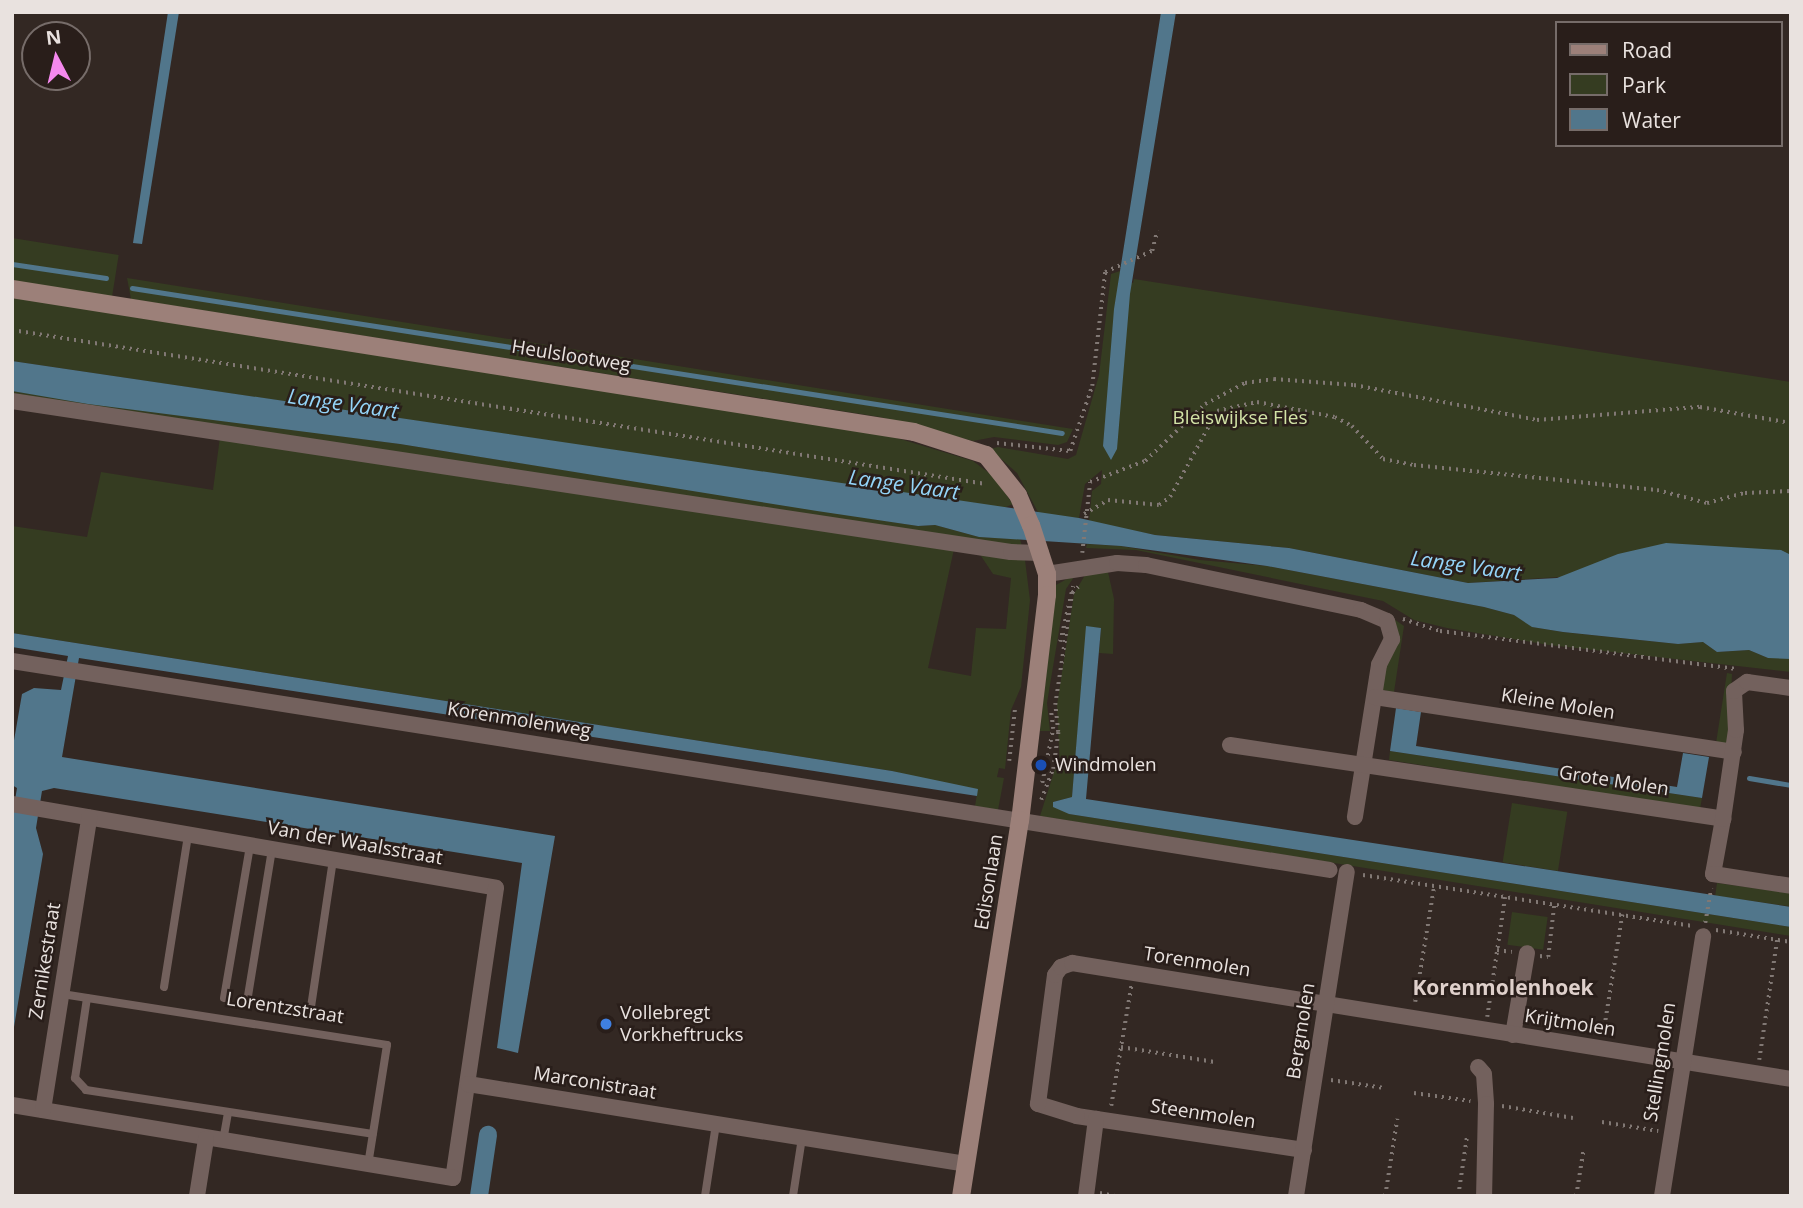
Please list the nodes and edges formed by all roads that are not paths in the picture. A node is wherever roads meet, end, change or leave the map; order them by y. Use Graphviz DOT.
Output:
graph roads {
  1 [pos="12,289"];
  2 [pos="12,401"];
  3 [pos="1041,553"];
  4 [pos="1047,574"];
  5 [pos="12,661"];
  6 [pos="1791,688"];
  7 [pos="1375,697"];
  8 [pos="1230,745"];
  9 [pos="1734,752"];
  10 [pos="1365,765"];
  11 [pos="13,804"];
  12 [pos="1355,817"];
  13 [pos="89,818"];
  14 [pos="1723,819"];
  15 [pos="1030,822"];
  16 [pos="188,835"];
  17 [pos="250,846"];
  18 [pos="272,849"];
  19 [pos="333,860"];
  20 [pos="1330,870"];
  21 [pos="1347,872"];
  22 [pos="1791,886"];
  23 [pos="1704,929"];
  24 [pos="1527,953"];
  25 [pos="1061,967"];
  26 [pos="164,987"];
  27 [pos="62,994"];
  28 [pos="87,998"];
  29 [pos="224,998"];
  30 [pos="247,1002"];
  31 [pos="1327,1004"];
  32 [pos="311,1007"];
  33 [pos="1513,1035"];
  34 [pos="1682,1062"];
  35 [pos="1478,1067"];
  36 [pos="1791,1079"];
  37 [pos="468,1084"];
  38 [pos="12,1105"];
  39 [pos="43,1110"];
  40 [pos="228,1112"];
  41 [pos="1103,1120"];
  42 [pos="716,1124"];
  43 [pos="373,1134"];
  44 [pos="802,1138"];
  45 [pos="206,1139"];
  46 [pos="223,1141"];
  47 [pos="1304,1150"];
  48 [pos="967,1164"];
  49 [pos="368,1165"];
  50 [pos="197,1196"];
  51 [pos="705,1196"];
  52 [pos="793,1196"];
  53 [pos="961,1196"];
  54 [pos="1086,1196"];
  55 [pos="1296,1196"];
  56 [pos="1483,1196"];
  57 [pos="1662,1196"];
  1 -- 3 [label="street, Heulslootweg"];
  2 -- 3 [label="street"];
  3 -- 4 [label="street, Heulslootweg"];
  4 -- 7 [label="street"];
  4 -- 15 [label="street, Edisonlaan"];
  5 -- 15 [label="street, Korenmolenweg"];
  6 -- 9 [label="street"];
  7 -- 9 [label="street, Kleine Molen"];
  7 -- 10 [label="street"];
  8 -- 10 [label="street, Grote Molen"];
  9 -- 14 [label="street"];
  10 -- 12 [label="street"];
  10 -- 14 [label="street, Grote Molen"];
  11 -- 13 [label="street, Van der Waalsstraat"];
  13 -- 16 [label="street, Van der Waalsstraat"];
  13 -- 27 [label="street, Zernikestraat"];
  14 -- 22 [label="street"];
  15 -- 20 [label="street"];
  15 -- 48 [label="street, Edisonlaan"];
  16 -- 17 [label="street, Van der Waalsstraat"];
  16 -- 26 [label="lane"];
  17 -- 18 [label="street, Van der Waalsstraat"];
  17 -- 29 [label="lane"];
  18 -- 19 [label="street, Van der Waalsstraat"];
  18 -- 30 [label="lane"];
  19 -- 32 [label="lane"];
  19 -- 37 [label="street, Van der Waalsstraat"];
  21 -- 31 [label="street, Bergmolen"];
  23 -- 34 [label="street, Stellingmolen"];
  24 -- 33 [label="street"];
  25 -- 31 [label="street, Torenmolen"];
  25 -- 41 [label="street, Steenmolen"];
  27 -- 28 [label="lane, Lorentzstraat"];
  27 -- 39 [label="street, Zernikestraat"];
  28 -- 40 [label="lane"];
  28 -- 43 [label="lane, Lorentzstraat"];
  31 -- 33 [label="street, Krijtmolen"];
  31 -- 47 [label="street, Bergmolen"];
  33 -- 34 [label="street, Krijtmolen"];
  34 -- 36 [label="street, Krijtmolen"];
  34 -- 57 [label="street, Stellingmolen"];
  35 -- 56 [label="street"];
  37 -- 42 [label="street, Marconistraat"];
  37 -- 49 [label="street"];
  38 -- 39 [label="street"];
  39 -- 45 [label="street"];
  40 -- 43 [label="lane"];
  40 -- 46 [label="lane"];
  41 -- 47 [label="street, Steenmolen"];
  41 -- 54 [label="street"];
  42 -- 44 [label="street, Marconistraat"];
  42 -- 51 [label="lane"];
  43 -- 49 [label="lane, Lorentzstraat"];
  44 -- 48 [label="street, Marconistraat"];
  44 -- 52 [label="lane"];
  45 -- 46 [label="street"];
  45 -- 50 [label="street"];
  46 -- 49 [label="street"];
  47 -- 55 [label="street, Bergmolen"];
  48 -- 53 [label="street, Edisonlaan"];
}
